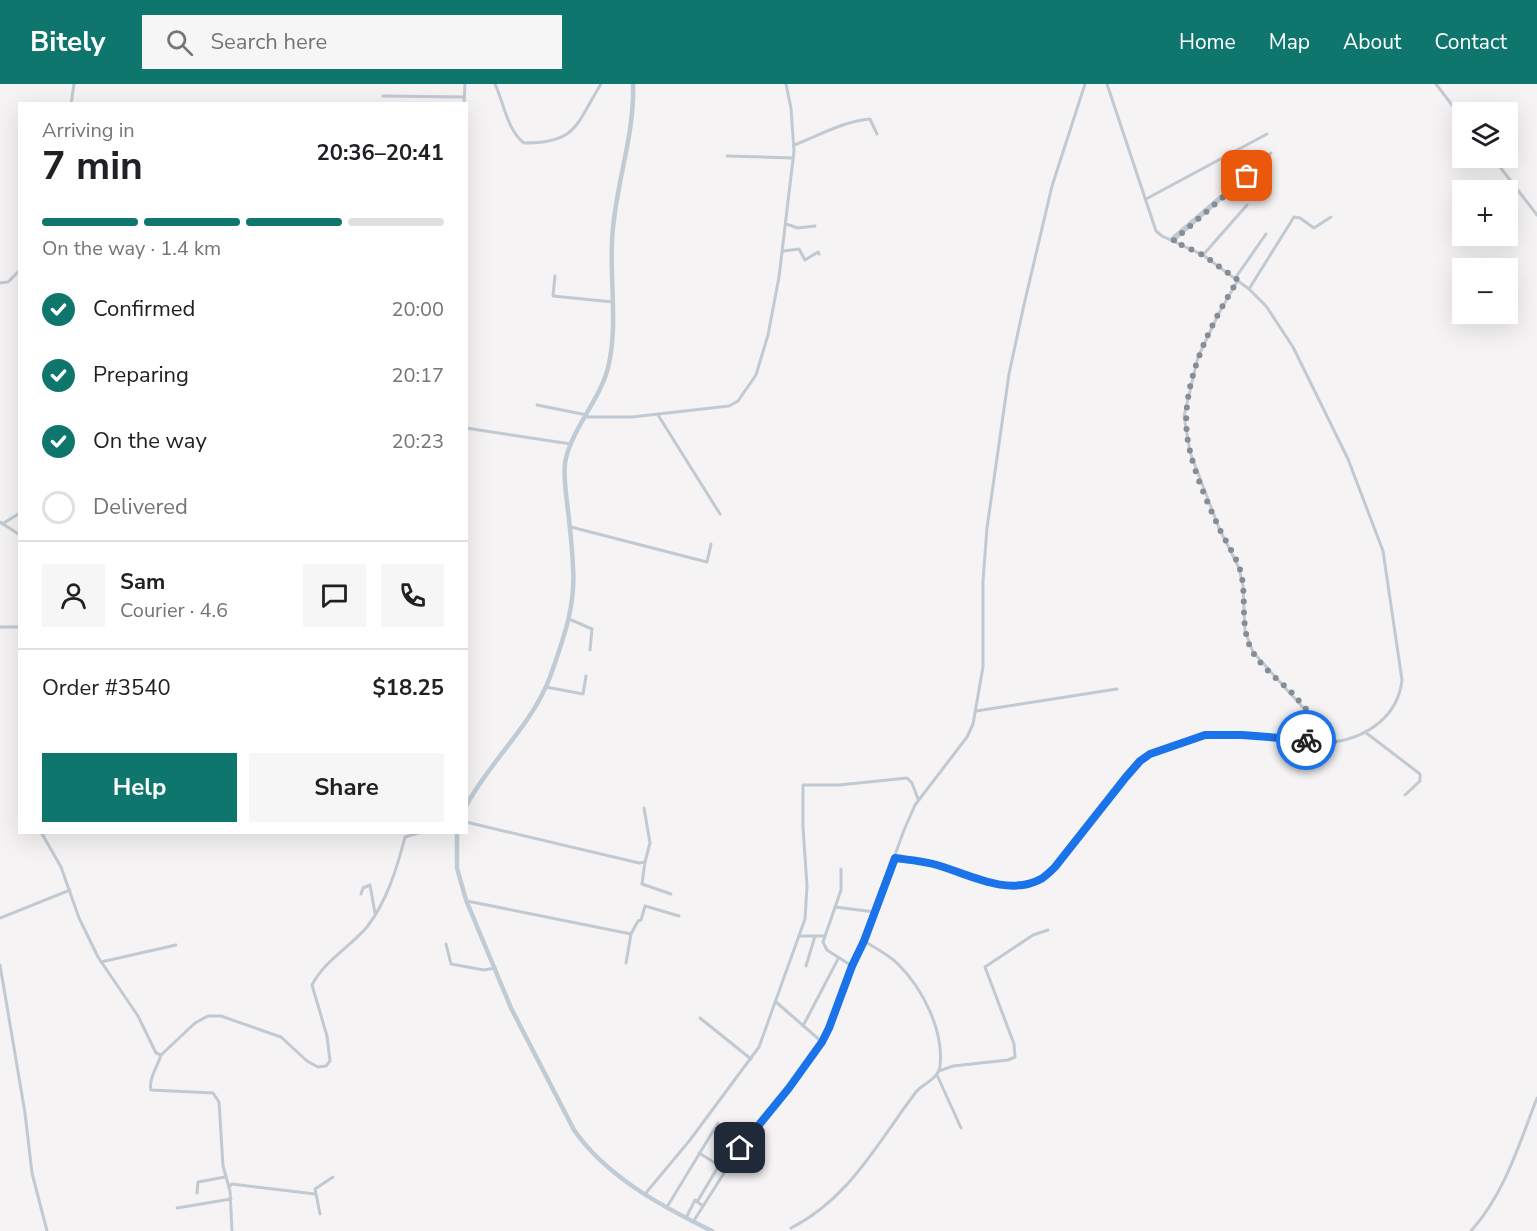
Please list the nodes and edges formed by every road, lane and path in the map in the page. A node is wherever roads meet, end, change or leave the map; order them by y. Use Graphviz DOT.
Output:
graph roads {
  1 [pos="74,84"];
  2 [pos="465,84"];
  3 [pos="495,84"];
  4 [pos="601,84"];
  5 [pos="633,84"];
  6 [pos="786,84"];
  7 [pos="1085,84"];
  8 [pos="1107,84"];
  9 [pos="1436,84"];
  10 [pos="383,96"];
  11 [pos="464,97"];
  12 [pos="71,102"];
  13 [pos="464,102"];
  14 [pos="1452,105"];
  15 [pos="877,134"];
  16 [pos="1267,134"];
  17 [pos="794,145"];
  18 [pos="1271,153"];
  19 [pos="727,156"];
  20 [pos="793,159"];
  21 [pos="1500,168"];
  22 [pos="1247,176"];
  23 [pos="1146,199"];
  24 [pos="1247,206"];
  25 [pos="1537,215"];
  26 [pos="1330,217"];
  27 [pos="786,224"];
  28 [pos="815,226"];
  29 [pos="1266,234"];
  30 [pos="1172,240"];
  31 [pos="784,251"];
  32 [pos="819,254"];
  33 [pos="1203,255"];
  34 [pos="18,272"];
  35 [pos="555,276"];
  36 [pos="1237,279"];
  37 [pos="0,282"];
  38 [pos="1249,289"];
  39 [pos="613,302"];
  40 [pos="537,405"];
  41 [pos="658,415"];
  42 [pos="587,416"];
  43 [pos="468,428"];
  44 [pos="571,444"];
  45 [pos="18,514"];
  46 [pos="720,514"];
  47 [pos="1,523"];
  48 [pos="569,527"];
  49 [pos="18,534"];
  50 [pos="711,544"];
  51 [pos="569,619"];
  52 [pos="0,627"];
  53 [pos="18,627"];
  54 [pos="590,650"];
  55 [pos="586,676"];
  56 [pos="546,687"];
  57 [pos="1117,689"];
  58 [pos="976,711"];
  59 [pos="1365,732"];
  60 [pos="1334,742"];
  61 [pos="1405,795"];
  62 [pos="918,799"];
  63 [pos="468,803"];
  64 [pos="644,808"];
  65 [pos="468,822"];
  66 [pos="42,834"];
  67 [pos="403,834"];
  68 [pos="415,834"];
  69 [pos="457,834"];
  70 [pos="405,837"];
  71 [pos="895,858"];
  72 [pos="645,862"];
  73 [pos="841,868"];
  74 [pos="70,890"];
  75 [pos="361,894"];
  76 [pos="670,894"];
  77 [pos="466,900"];
  78 [pos="834,907"];
  79 [pos="875,912"];
  80 [pos="375,915"];
  81 [pos="679,916"];
  82 [pos="0,918"];
  83 [pos="1048,930"];
  84 [pos="631,934"];
  85 [pos="799,936"];
  86 [pos="815,936"];
  87 [pos="824,936"];
  88 [pos="864,941"];
  89 [pos="446,944"];
  90 [pos="176,945"];
  91 [pos="839,958"];
  92 [pos="101,962"];
  93 [pos="626,963"];
  94 [pos="0,965"];
  95 [pos="806,966"];
  96 [pos="852,966"];
  97 [pos="495,968"];
  98 [pos="775,1001"];
  99 [pos="700,1018"];
  100 [pos="803,1026"];
  101 [pos="822,1042"];
  102 [pos="160,1055"];
  103 [pos="751,1059"];
  104 [pos="938,1073"];
  105 [pos="1537,1098"];
  106 [pos="718,1123"];
  107 [pos="961,1128"];
  108 [pos="740,1148"];
  109 [pos="699,1153"];
  110 [pos="718,1165"];
  111 [pos="725,1169"];
  112 [pos="225,1177"];
  113 [pos="333,1177"];
  114 [pos="228,1187"];
  115 [pos="197,1194"];
  116 [pos="315,1194"];
  117 [pos="645,1194"];
  118 [pos="231,1199"];
  119 [pos="697,1202"];
  120 [pos="703,1206"];
  121 [pos="667,1207"];
  122 [pos="177,1208"];
  123 [pos="320,1215"];
  124 [pos="686,1218"];
  125 [pos="693,1222"];
  126 [pos="791,1228"];
  127 [pos="47,1231"];
  128 [pos="232,1231"];
  129 [pos="712,1231"];
  130 [pos="1471,1231"];
  1 -- 12 [label="street"];
  2 -- 11 [label="street"];
  3 -- 4 [label="street"];
  5 -- 39 [label="street"];
  6 -- 17 [label="street"];
  7 -- 58 [label="street"];
  8 -- 23 [label="street"];
  9 -- 14 [label="street"];
  10 -- 11 [label="street"];
  11 -- 13 [label="street"];
  15 -- 17 [label="street"];
  16 -- 23 [label="street"];
  17 -- 20 [label="street"];
  18 -- 30 [label="street"];
  19 -- 20 [label="street"];
  20 -- 27 [label="street"];
  21 -- 25 [label="street"];
  22 -- 30 [label="street"];
  23 -- 30 [label="street"];
  24 -- 33 [label="street"];
  26 -- 38 [label="street"];
  27 -- 28 [label="street"];
  27 -- 31 [label="street"];
  29 -- 36 [label="street"];
  30 -- 33 [label="street"];
  31 -- 32 [label="street"];
  31 -- 41 [label="street"];
  33 -- 36 [label="street"];
  34 -- 37 [label="street"];
  35 -- 39 [label="street"];
  36 -- 38 [label="street"];
  36 -- 60 [label="street"];
  38 -- 59 [label="street"];
  39 -- 42 [label="street"];
  40 -- 42 [label="street"];
  41 -- 42 [label="street"];
  41 -- 46 [label="street"];
  42 -- 44 [label="street"];
  43 -- 44 [label="street"];
  44 -- 48 [label="street"];
  45 -- 47 [label="street"];
  47 -- 49 [label="street"];
  48 -- 50 [label="street"];
  48 -- 51 [label="street"];
  51 -- 54 [label="street"];
  51 -- 56 [label="street"];
  52 -- 53 [label="street"];
  55 -- 56 [label="street"];
  56 -- 63 [label="street"];
  57 -- 58 [label="street"];
  58 -- 62 [label="street"];
  59 -- 60 [label="street"];
  59 -- 61 [label="street"];
  60 -- 71 [label="street"];
  62 -- 71 [label="street"];
  62 -- 85 [label="street"];
  64 -- 72 [label="street"];
  65 -- 72 [label="street"];
  66 -- 74 [label="street"];
  67 -- 70 [label="street"];
  68 -- 70 [label="street"];
  69 -- 77 [label="street"];
  70 -- 80 [label="street"];
  71 -- 79 [label="street"];
  72 -- 76 [label="street"];
  73 -- 78 [label="street"];
  74 -- 82 [label="street"];
  74 -- 92 [label="street"];
  75 -- 80 [label="street"];
  77 -- 84 [label="street"];
  77 -- 97 [label="street"];
  78 -- 79 [label="street"];
  78 -- 87 [label="street"];
  79 -- 88 [label="street"];
  80 -- 102 [label="street"];
  81 -- 84 [label="street"];
  83 -- 104 [label="street"];
  84 -- 93 [label="street"];
  85 -- 86 [label="street"];
  85 -- 98 [label="street"];
  86 -- 87 [label="street"];
  86 -- 95 [label="street"];
  87 -- 91 [label="street"];
  88 -- 96 [label="street"];
  88 -- 104 [label="street"];
  89 -- 97 [label="street"];
  90 -- 92 [label="street"];
  91 -- 96 [label="street"];
  91 -- 100 [label="street"];
  92 -- 102 [label="street"];
  94 -- 127 [label="street"];
  96 -- 101 [label="street"];
  97 -- 117 [label="street"];
  98 -- 100 [label="street"];
  98 -- 103 [label="street"];
  99 -- 103 [label="street"];
  100 -- 101 [label="street"];
  101 -- 108 [label="street"];
  102 -- 112 [label="street"];
  103 -- 117 [label="street"];
  104 -- 107 [label="street"];
  104 -- 126 [label="street"];
  105 -- 130 [label="street"];
  106 -- 109 [label="street"];
  108 -- 110 [label="street"];
  108 -- 111 [label="street"];
  109 -- 110 [label="street"];
  109 -- 121 [label="street"];
  110 -- 111 [label="street"];
  110 -- 119 [label="street"];
  111 -- 120 [label="street"];
  112 -- 114 [label="street"];
  112 -- 115 [label="street"];
  113 -- 116 [label="street"];
  114 -- 116 [label="street"];
  114 -- 118 [label="street"];
  116 -- 123 [label="street"];
  117 -- 121 [label="street"];
  118 -- 122 [label="street"];
  118 -- 128 [label="street"];
  119 -- 120 [label="street"];
  119 -- 124 [label="street"];
  120 -- 125 [label="street"];
  121 -- 124 [label="street"];
  124 -- 125 [label="street"];
  125 -- 129 [label="street"];
}
